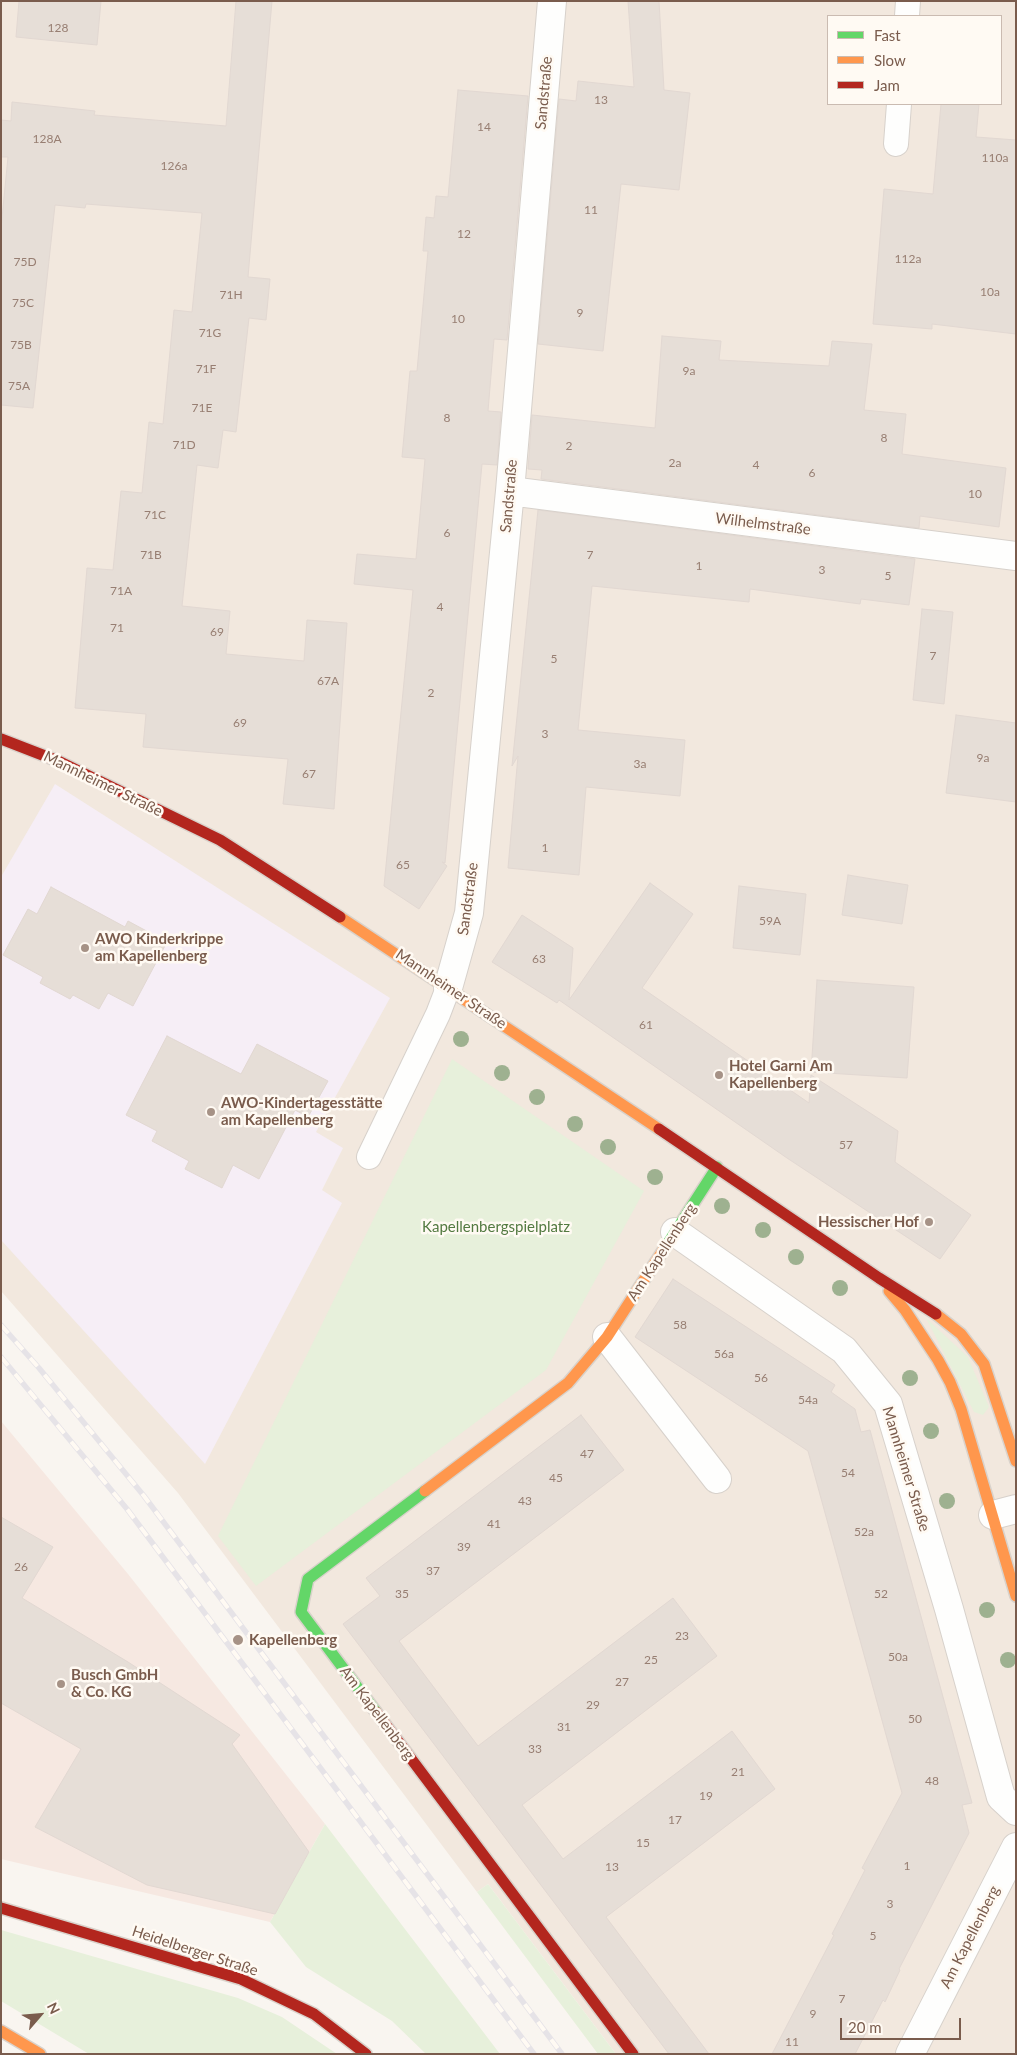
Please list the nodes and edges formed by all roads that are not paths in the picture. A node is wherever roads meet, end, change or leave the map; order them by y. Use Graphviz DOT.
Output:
graph roads {
  1 [pos="552,1"];
  2 [pos="908,1"];
  3 [pos="907,15"];
  4 [pos="899,105"];
  5 [pos="896,144"];
  6 [pos="510,491"];
  7 [pos="1016,556"];
  8 [pos="1,738"];
  9 [pos="448,988"];
  10 [pos="370,1157"];
  11 [pos="717,1167"];
  12 [pos="675,1232"];
  13 [pos="879,1278"];
  14 [pos="608,1337"];
  15 [pos="1016,1461"];
  16 [pos="717,1479"];
  17 [pos="1004,1512"];
  18 [pos="1016,1596"];
  19 [pos="1008,1804"];
  20 [pos="1016,1847"];
  21 [pos="1,1908"];
  22 [pos="1,2031"];
  23 [pos="40,2054"];
  24 [pos="366,2054"];
  25 [pos="634,2054"];
  26 [pos="910,2054"];
  1 -- 6 [label="street, Sandstraße"];
  2 -- 3 [label="lane"];
  4 -- 5 [label="lane"];
  6 -- 7 [label="street, Wilhelmstraße"];
  6 -- 9 [label="street, Sandstraße"];
  8 -- 9 [label="main road, Mannheimer Straße"];
  9 -- 10 [label="lane"];
  9 -- 11 [label="main road, Mannheimer Straße"];
  11 -- 12 [label="main road, Am Kapellenberg"];
  11 -- 13 [label="main road, Mannheimer Straße"];
  12 -- 14 [label="main road, Am Kapellenberg"];
  12 -- 19 [label="street, Mannheimer Straße"];
  13 -- 15 [label="main road, Mannheimer Straße"];
  13 -- 17 [label="main road, Mannheimer Straße"];
  14 -- 16 [label="street"];
  14 -- 25 [label="main road, Am Kapellenberg"];
  17 -- 18 [label="main road, Mannheimer Straße"];
  20 -- 26 [label="street, Am Kapellenberg"];
  21 -- 24 [label="main road, Heidelberger Straße"];
  22 -- 23 [label="main road"];
}
